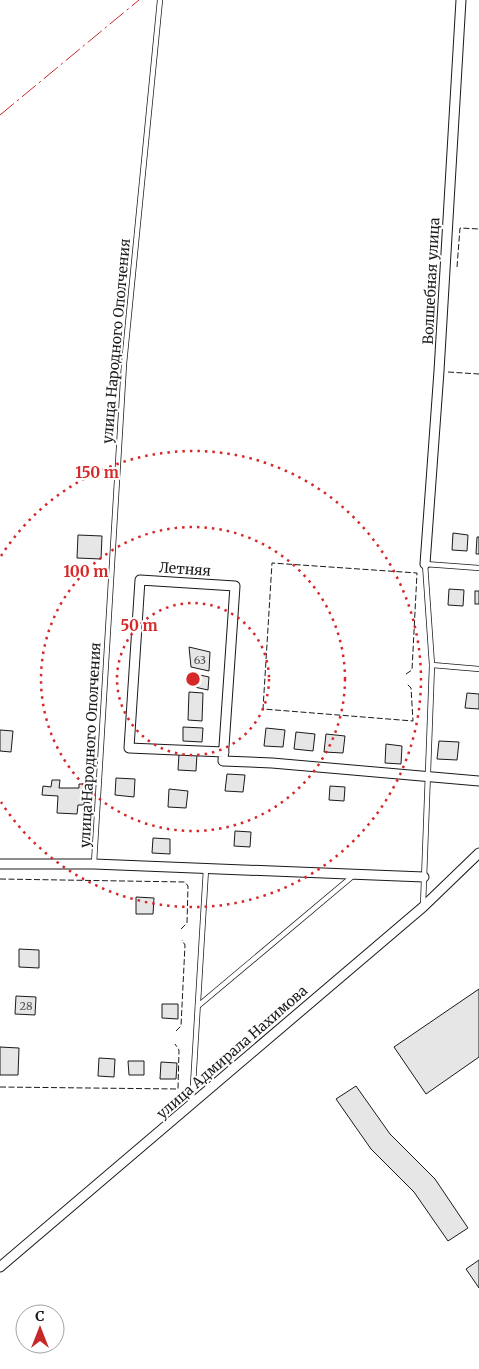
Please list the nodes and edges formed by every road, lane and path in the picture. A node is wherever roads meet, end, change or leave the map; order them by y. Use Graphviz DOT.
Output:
graph roads {
  1 [pos="160,0"];
  2 [pos="461,0"];
  3 [pos="425,564"];
  4 [pos="479,568"];
  5 [pos="432,665"];
  6 [pos="479,669"];
  7 [pos="224,752"];
  8 [pos="428,776"];
  9 [pos="479,781"];
  10 [pos="479,853"];
  11 [pos="0,864"];
  12 [pos="94,864"];
  13 [pos="206,869"];
  14 [pos="354,875"];
  15 [pos="424,877"];
  16 [pos="423,907"];
  17 [pos="198,1006"];
  18 [pos="192,1104"];
  19 [pos="0,1267"];
  1 -- 12 [label="lane, улица Народного Ополчения"];
  2 -- 3 [label="street, Волшебная улица"];
  3 -- 4 [label="lane"];
  3 -- 5 [label="lane"];
  5 -- 6 [label="lane"];
  5 -- 8 [label="lane"];
  7 -- 7 [label="street, Летняя"];
  7 -- 8 [label="street"];
  8 -- 9 [label="street"];
  8 -- 15 [label="lane"];
  10 -- 16 [label="street, улица Адмирала Нахимова"];
  11 -- 12 [label="street"];
  12 -- 13 [label="street"];
  13 -- 14 [label="street"];
  13 -- 17 [label="lane"];
  14 -- 15 [label="street"];
  14 -- 17 [label="lane"];
  15 -- 16 [label="lane"];
  16 -- 18 [label="street, улица Адмирала Нахимова"];
  17 -- 18 [label="lane"];
  18 -- 19 [label="street, улица Адмирала Нахимова"];
}
